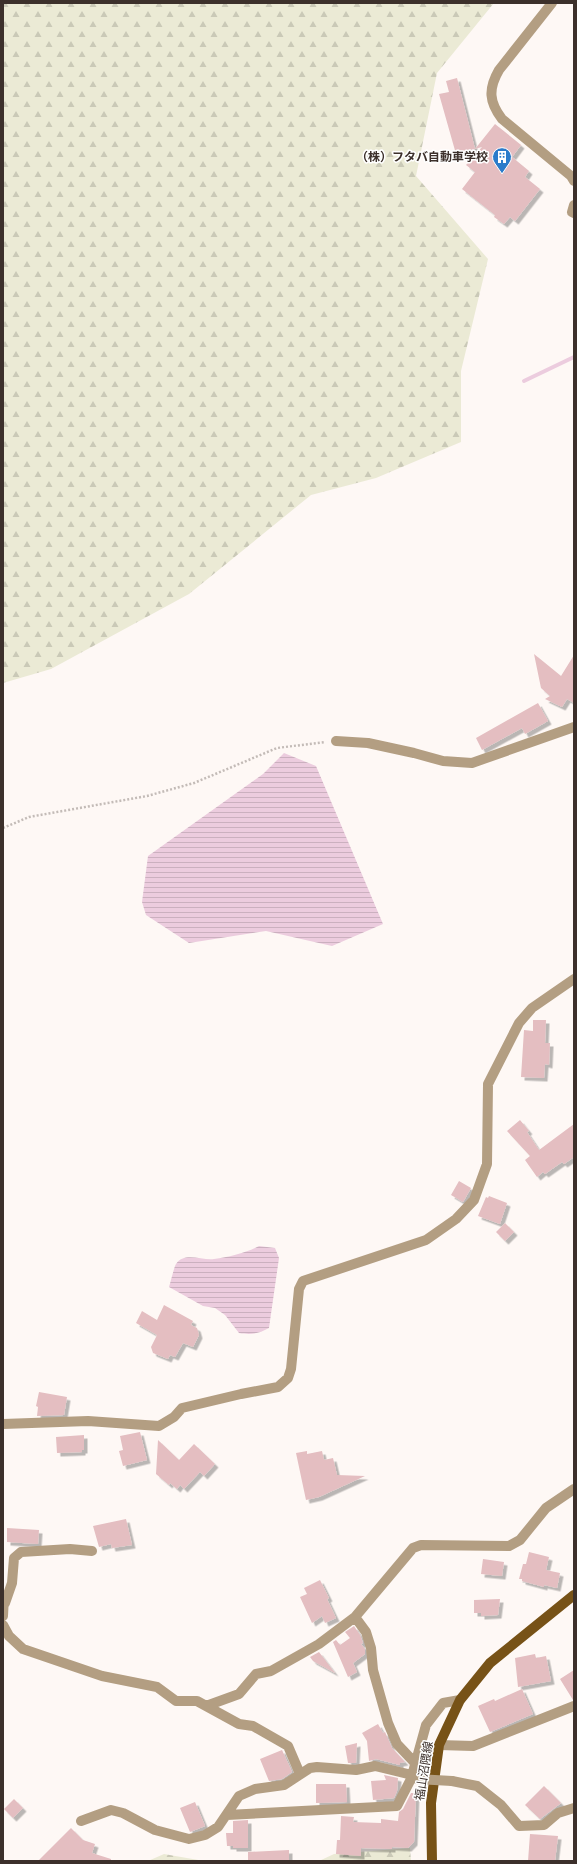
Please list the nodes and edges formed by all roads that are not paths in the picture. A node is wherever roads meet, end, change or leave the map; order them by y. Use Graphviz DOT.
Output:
graph roads {
  1 [pos="552,3"];
  2 [pos="574,181"];
  3 [pos="574,205"];
  4 [pos="574,213"];
  5 [pos="574,727"];
  6 [pos="336,741"];
  7 [pos="574,979"];
  8 [pos="3,1424"];
  9 [pos="574,1488"];
  10 [pos="92,1551"];
  11 [pos="574,1595"];
  12 [pos="4,1598"];
  13 [pos="3,1616"];
  14 [pos="355,1617"];
  15 [pos="3,1624"];
  16 [pos="460,1700"];
  17 [pos="206,1706"];
  18 [pos="574,1706"];
  19 [pos="439,1745"];
  20 [pos="415,1763"];
  21 [pos="300,1774"];
  22 [pos="413,1778"];
  23 [pos="574,1808"];
  24 [pos="227,1815"];
  25 [pos="81,1821"];
  26 [pos="432,1861"];
  1 -- 2 [label="street"];
  3 -- 4 [label="street"];
  5 -- 6 [label="street"];
  7 -- 8 [label="street"];
  9 -- 14 [label="street"];
  10 -- 12 [label="street"];
  11 -- 16 [label="main road, 福山沼隈線"];
  12 -- 13 [label="street"];
  14 -- 17 [label="street"];
  14 -- 20 [label="street"];
  15 -- 17 [label="street"];
  16 -- 19 [label="main road, 福山沼隈線"];
  16 -- 20 [label="street"];
  17 -- 21 [label="street"];
  18 -- 19 [label="street"];
  19 -- 26 [label="main road, 福山沼隈線"];
  20 -- 22 [label="street"];
  21 -- 22 [label="street"];
  21 -- 24 [label="street"];
  22 -- 23 [label="street, bridge"];
  22 -- 24 [label="street"];
  24 -- 25 [label="street"];
}
